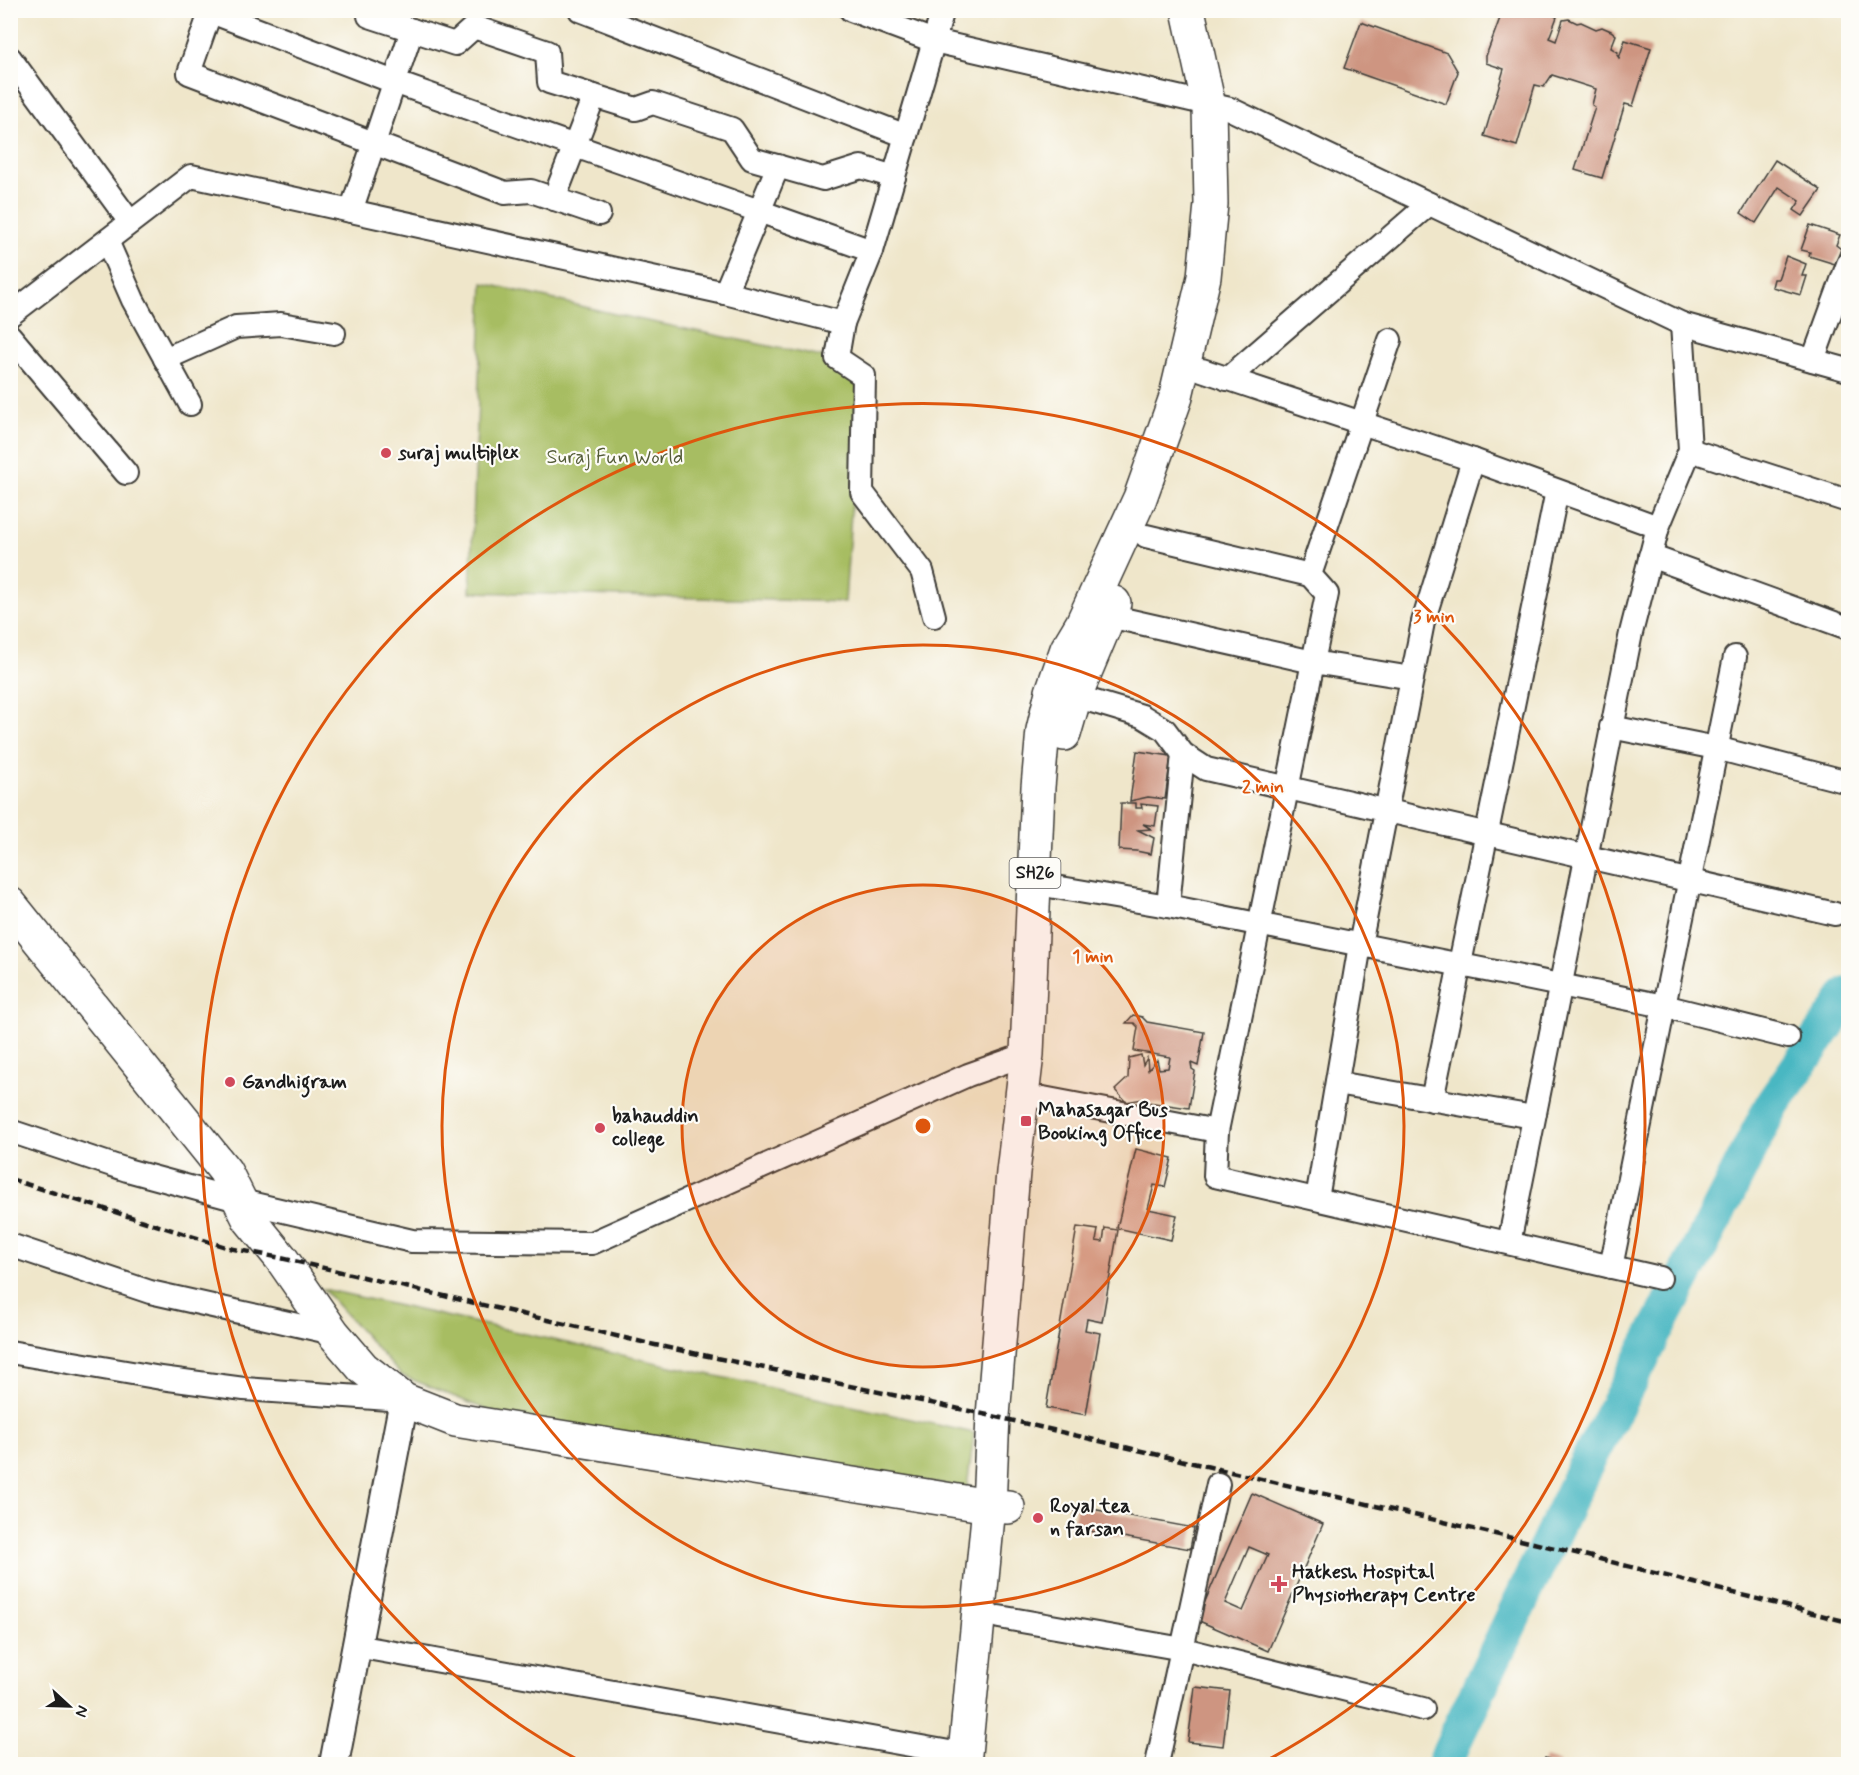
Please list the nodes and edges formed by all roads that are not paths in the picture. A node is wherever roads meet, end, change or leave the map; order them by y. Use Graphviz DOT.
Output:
graph roads {
  1 [pos="370,10"];
  2 [pos="580,10"];
  3 [pos="851,10"];
  4 [pos="943,10"];
  5 [pos="1188,10"];
  6 [pos="1208,10"];
  7 [pos="208,12"];
  8 [pos="412,30"];
  9 [pos="934,41"];
  10 [pos="10,58"];
  11 [pos="394,82"];
  12 [pos="594,96"];
  13 [pos="1219,107"];
  14 [pos="906,136"];
  15 [pos="374,143"];
  16 [pos="575,146"];
  17 [pos="778,166"];
  18 [pos="894,177"];
  19 [pos="555,199"];
  20 [pos="1429,204"];
  21 [pos="351,211"];
  22 [pos="759,211"];
  23 [pos="599,214"];
  24 [pos="130,222"];
  25 [pos="107,241"];
  26 [pos="872,251"];
  27 [pos="1848,264"];
  28 [pos="725,293"];
  29 [pos="10,315"];
  30 [pos="843,322"];
  31 [pos="1682,324"];
  32 [pos="334,333"];
  33 [pos="10,336"];
  34 [pos="1390,340"];
  35 [pos="165,359"];
  36 [pos="1813,360"];
  37 [pos="1848,370"];
  38 [pos="1214,374"];
  39 [pos="190,404"];
  40 [pos="1361,425"];
  41 [pos="1690,450"];
  42 [pos="1473,460"];
  43 [pos="126,473"];
  44 [pos="1557,491"];
  45 [pos="1848,501"];
  46 [pos="1658,527"];
  47 [pos="1146,536"];
  48 [pos="1650,556"];
  49 [pos="1310,575"];
  50 [pos="934,616"];
  51 [pos="1096,620"];
  52 [pos="1848,628"];
  53 [pos="1735,657"];
  54 [pos="1313,662"];
  55 [pos="1412,678"];
  56 [pos="1075,696"];
  57 [pos="1611,727"];
  58 [pos="1716,748"];
  59 [pos="1183,754"];
  60 [pos="1848,782"];
  61 [pos="1288,787"];
  62 [pos="1387,810"];
  63 [pos="1486,834"];
  64 [pos="1585,857"];
  65 [pos="1689,882"];
  66 [pos="1055,887"];
  67 [pos="10,904"];
  68 [pos="1168,906"];
  69 [pos="1835,914"];
  70 [pos="1259,925"];
  71 [pos="10,939"];
  72 [pos="1360,945"];
  73 [pos="1459,965"];
  74 [pos="1560,986"];
  75 [pos="1664,1006"];
  76 [pos="1788,1037"];
  77 [pos="1027,1054"];
  78 [pos="1337,1083"];
  79 [pos="1043,1098"];
  80 [pos="1432,1100"];
  81 [pos="10,1112"];
  82 [pos="1533,1117"];
  83 [pos="1217,1131"];
  84 [pos="20,1134"];
  85 [pos="1317,1199"];
  86 [pos="236,1205"];
  87 [pos="1509,1243"];
  88 [pos="10,1245"];
  89 [pos="1611,1267"];
  90 [pos="1660,1278"];
  91 [pos="333,1333"];
  92 [pos="10,1352"];
  93 [pos="404,1400"];
  94 [pos="1218,1484"];
  95 [pos="999,1507"];
  96 [pos="999,1617"];
  97 [pos="356,1646"];
  98 [pos="1183,1649"];
  99 [pos="1423,1709"];
  100 [pos="971,1761"];
  101 [pos="334,1764"];
  102 [pos="1157,1764"];
  1 -- 8 [label="street"];
  2 -- 14 [label="street"];
  3 -- 9 [label="street"];
  4 -- 9 [label="street"];
  5 -- 13 [label="main road, SH26"];
  6 -- 13 [label="main road, SH26"];
  7 -- 11 [label="street"];
  7 -- 15 [label="street"];
  8 -- 11 [label="street"];
  8 -- 12 [label="street"];
  9 -- 13 [label="street"];
  9 -- 14 [label="street"];
  10 -- 24 [label="street"];
  11 -- 15 [label="street"];
  11 -- 16 [label="street"];
  12 -- 16 [label="street"];
  12 -- 17 [label="street"];
  13 -- 20 [label="street"];
  13 -- 38 [label="main road, SH26"];
  13 -- 51 [label="main road, SH26"];
  14 -- 18 [label="street"];
  15 -- 19 [label="street"];
  15 -- 21 [label="street"];
  16 -- 19 [label="street"];
  16 -- 22 [label="street"];
  17 -- 18 [label="street"];
  17 -- 22 [label="street"];
  18 -- 26 [label="street"];
  19 -- 23 [label="street"];
  20 -- 31 [label="street"];
  20 -- 38 [label="street"];
  21 -- 24 [label="street"];
  21 -- 28 [label="street"];
  22 -- 26 [label="street"];
  22 -- 28 [label="street"];
  24 -- 25 [label="street"];
  25 -- 29 [label="street"];
  25 -- 35 [label="street"];
  26 -- 30 [label="street"];
  27 -- 36 [label="street"];
  28 -- 30 [label="street"];
  30 -- 50 [label="street"];
  31 -- 36 [label="street"];
  31 -- 41 [label="street"];
  32 -- 35 [label="street"];
  33 -- 43 [label="street"];
  34 -- 40 [label="street"];
  35 -- 39 [label="street"];
  36 -- 37 [label="street"];
  38 -- 40 [label="street"];
  38 -- 47 [label="main road, SH26"];
  40 -- 42 [label="street"];
  40 -- 49 [label="street"];
  41 -- 45 [label="street"];
  41 -- 46 [label="street"];
  42 -- 44 [label="street"];
  42 -- 55 [label="street"];
  44 -- 46 [label="street"];
  44 -- 63 [label="street"];
  46 -- 48 [label="street"];
  47 -- 49 [label="street"];
  47 -- 51 [label="main road, SH26"];
  48 -- 52 [label="street"];
  48 -- 57 [label="street"];
  49 -- 54 [label="street"];
  51 -- 54 [label="street"];
  51 -- 56 [label="main road, SH26"];
  51 -- 77 [label="main road, SH26"];
  53 -- 58 [label="street"];
  54 -- 55 [label="street"];
  54 -- 61 [label="street"];
  55 -- 62 [label="street"];
  56 -- 59 [label="street"];
  56 -- 66 [label="main road, SH26"];
  57 -- 58 [label="street"];
  57 -- 64 [label="street"];
  58 -- 60 [label="street"];
  58 -- 65 [label="street"];
  59 -- 61 [label="street"];
  59 -- 68 [label="street"];
  61 -- 62 [label="street"];
  61 -- 70 [label="street"];
  62 -- 63 [label="street"];
  62 -- 72 [label="street"];
  63 -- 64 [label="street"];
  63 -- 73 [label="street"];
  64 -- 65 [label="street"];
  64 -- 74 [label="street"];
  65 -- 69 [label="street"];
  65 -- 75 [label="street"];
  66 -- 68 [label="street"];
  66 -- 79 [label="main road, SH26"];
  67 -- 86 [label="main road"];
  68 -- 70 [label="street"];
  70 -- 72 [label="street"];
  70 -- 83 [label="street"];
  71 -- 86 [label="main road"];
  72 -- 73 [label="street"];
  72 -- 78 [label="street"];
  73 -- 74 [label="street"];
  73 -- 80 [label="street"];
  74 -- 75 [label="street"];
  74 -- 82 [label="street"];
  75 -- 76 [label="street"];
  75 -- 89 [label="street"];
  77 -- 86 [label="street"];
  77 -- 95 [label="main road, SH26"];
  78 -- 80 [label="street"];
  78 -- 85 [label="street"];
  79 -- 83 [label="street"];
  79 -- 95 [label="main road, SH26"];
  80 -- 82 [label="street"];
  81 -- 84 [label="street"];
  82 -- 87 [label="street"];
  83 -- 85 [label="street"];
  84 -- 86 [label="street"];
  85 -- 87 [label="street"];
  86 -- 91 [label="main road"];
  87 -- 89 [label="street"];
  88 -- 91 [label="street"];
  89 -- 90 [label="street"];
  91 -- 93 [label="main road"];
  92 -- 93 [label="street"];
  93 -- 95 [label="main road"];
  93 -- 97 [label="street"];
  94 -- 98 [label="street"];
  95 -- 96 [label="main road, SH26"];
  95 -- 100 [label="main road, SH26"];
  96 -- 98 [label="street"];
  96 -- 100 [label="main road, SH26"];
  97 -- 100 [label="street"];
  97 -- 101 [label="street"];
  98 -- 99 [label="street"];
  98 -- 102 [label="street"];
}
